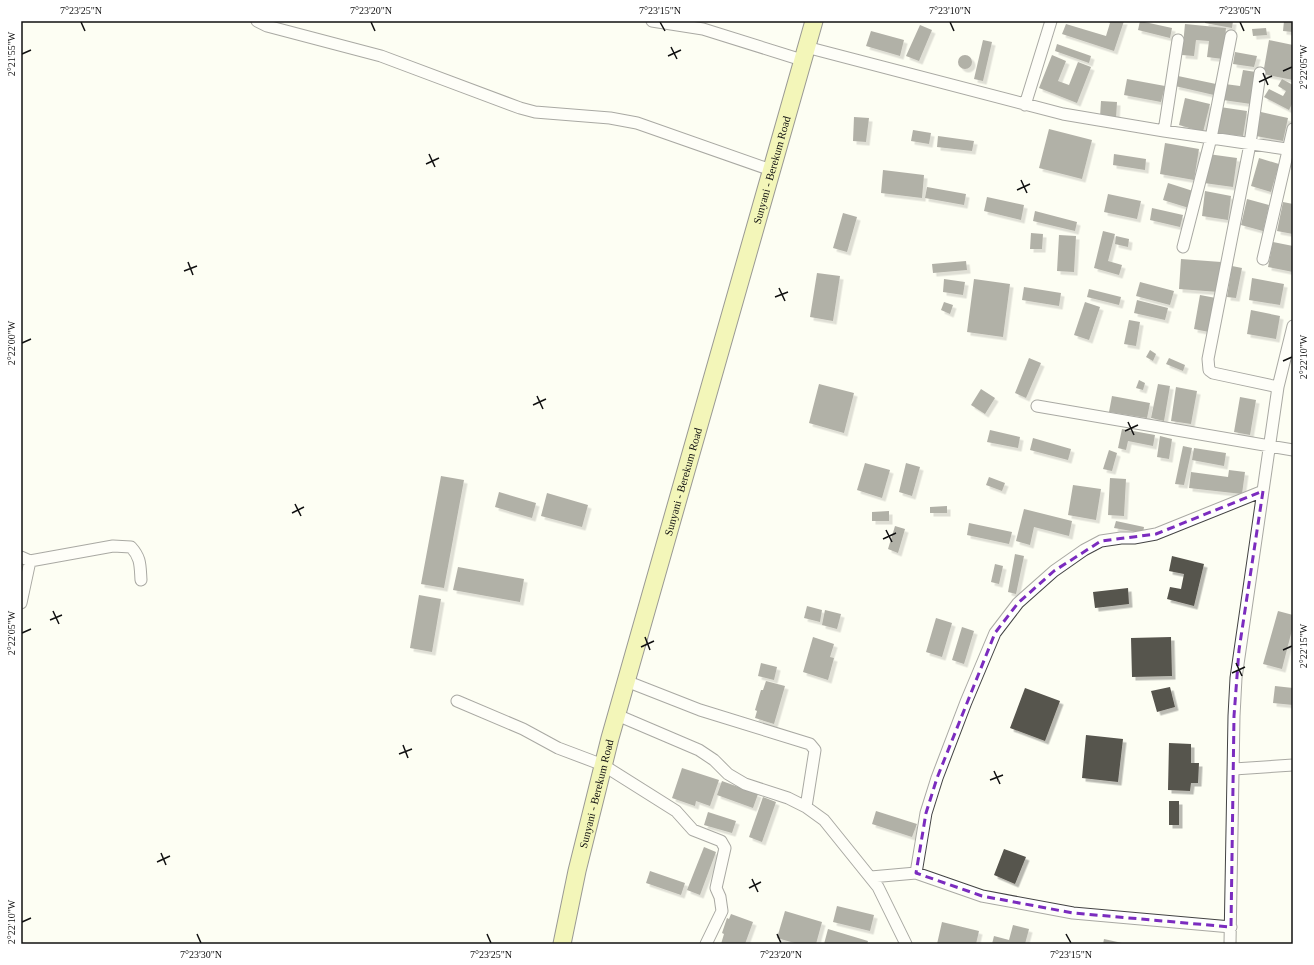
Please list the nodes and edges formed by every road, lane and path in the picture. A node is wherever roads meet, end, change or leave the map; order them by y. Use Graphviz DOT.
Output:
graph roads {
  1 [pos="257,21"];
  2 [pos="652,21"];
  3 [pos="814,21"];
  4 [pos="1051,21"];
  5 [pos="1231,36"];
  6 [pos="1178,40"];
  7 [pos="804,54"];
  8 [pos="1260,73"];
  9 [pos="1025,105"];
  10 [pos="1293,129"];
  11 [pos="1164,131"];
  12 [pos="1211,138"];
  13 [pos="1250,144"];
  14 [pos="1291,150"];
  15 [pos="771,170"];
  16 [pos="1183,247"];
  17 [pos="1263,259"];
  18 [pos="1293,326"];
  19 [pos="1278,387"];
  20 [pos="1037,406"];
  21 [pos="1269,446"];
  22 [pos="1293,450"];
  23 [pos="1263,491"];
  24 [pos="25,559"];
  25 [pos="141,580"];
  26 [pos="21,603"];
  27 [pos="626,681"];
  28 [pos="457,701"];
  29 [pos="617,715"];
  30 [pos="603,765"];
  31 [pos="1293,765"];
  32 [pos="1234,769"];
  33 [pos="806,807"];
  34 [pos="916,873"];
  35 [pos="871,878"];
  36 [pos="1231,927"];
  37 [pos="562,944"];
  38 [pos="706,944"];
  39 [pos="906,944"];
  40 [pos="1230,944"];
  1 -- 15 [label="street"];
  2 -- 7 [label="street"];
  3 -- 7 [label="main road, Sunyani - Berekum Road"];
  4 -- 9 [label="street"];
  5 -- 12 [label="street"];
  6 -- 11 [label="street"];
  7 -- 9 [label="street"];
  7 -- 15 [label="main road, Sunyani - Berekum Road"];
  8 -- 13 [label="street"];
  9 -- 11 [label="street"];
  10 -- 14 [label="street"];
  11 -- 12 [label="street"];
  12 -- 13 [label="street"];
  12 -- 16 [label="street"];
  13 -- 14 [label="street"];
  13 -- 19 [label="street"];
  14 -- 17 [label="street"];
  15 -- 27 [label="main road, Sunyani - Berekum Road"];
  18 -- 19 [label="street"];
  19 -- 21 [label="street"];
  20 -- 21 [label="street"];
  21 -- 22 [label="street"];
  21 -- 23 [label="street"];
  23 -- 32 [label="street"];
  23 -- 34 [label="street"];
  24 -- 25 [label="street"];
  24 -- 26 [label="street"];
  27 -- 29 [label="main road, Sunyani - Berekum Road"];
  27 -- 33 [label="street"];
  28 -- 30 [label="street"];
  29 -- 30 [label="main road, Sunyani - Berekum Road"];
  29 -- 33 [label="street"];
  30 -- 37 [label="main road, Sunyani - Berekum Road"];
  30 -- 38 [label="street"];
  31 -- 32 [label="street"];
  32 -- 36 [label="street"];
  33 -- 35 [label="street"];
  34 -- 35 [label="street"];
  34 -- 36 [label="street"];
  35 -- 39 [label="street"];
  36 -- 40 [label="street"];
}
